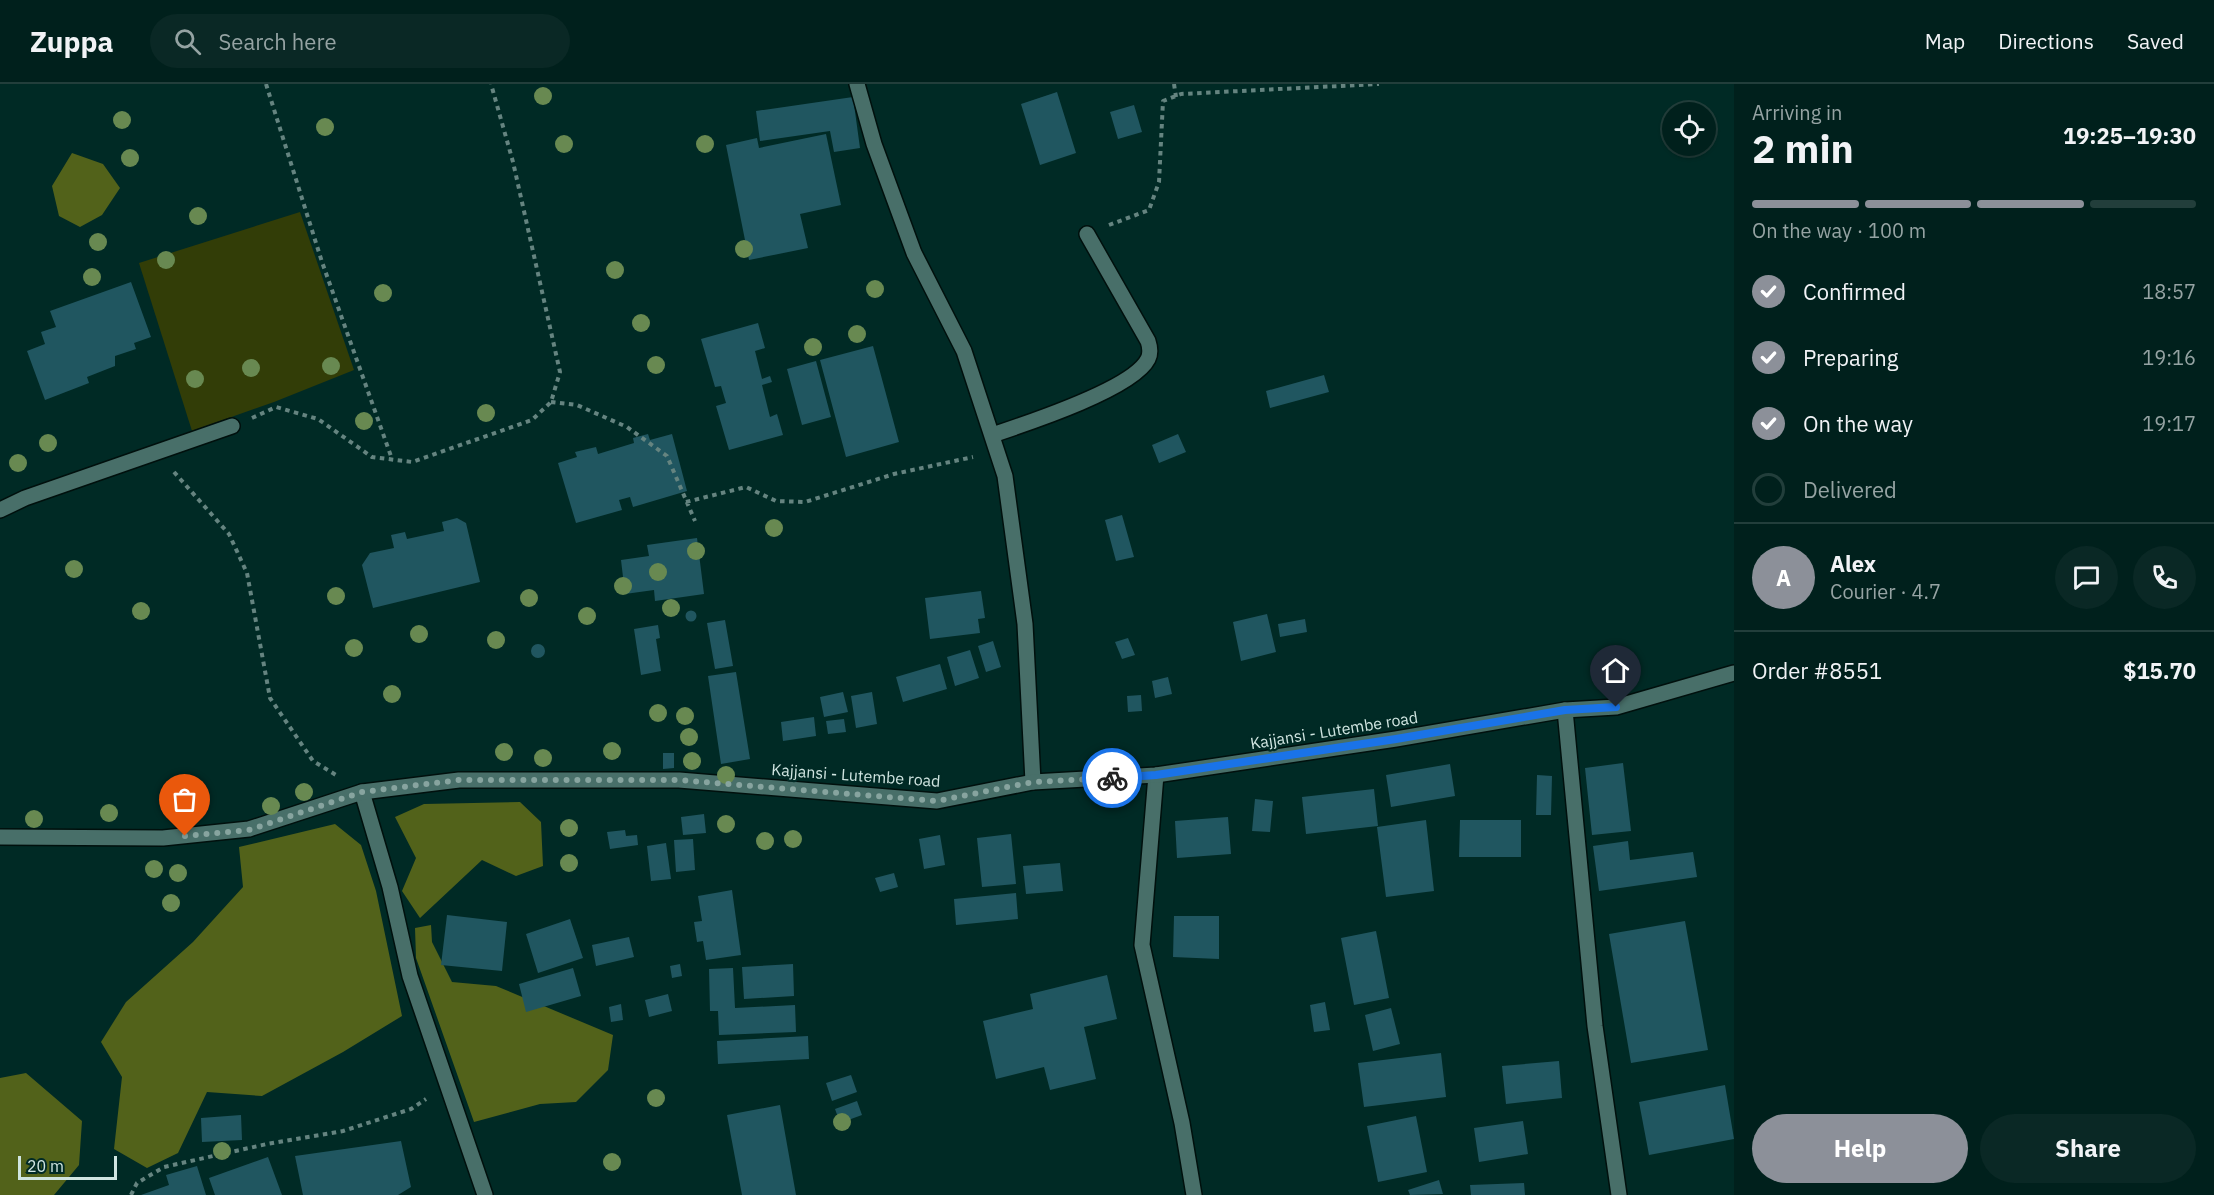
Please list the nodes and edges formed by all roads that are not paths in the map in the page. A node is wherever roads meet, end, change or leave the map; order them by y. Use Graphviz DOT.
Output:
graph roads {
  1 [pos="857,84"];
  2 [pos="1087,234"];
  3 [pos="232,426"];
  4 [pos="992,435"];
  5 [pos="0,510"];
  6 [pos="1734,673"];
  7 [pos="1565,710"];
  8 [pos="1156,775"];
  9 [pos="1033,782"];
  10 [pos="362,792"];
  11 [pos="0,837"];
  12 [pos="485,1195"];
  13 [pos="1194,1195"];
  14 [pos="1619,1195"];
  1 -- 4 [label="street"];
  2 -- 4 [label="street"];
  3 -- 5 [label="street"];
  4 -- 9 [label="street"];
  6 -- 7 [label="street, Kajjansi - Lutembe road"];
  7 -- 8 [label="street, Kajjansi - Lutembe road"];
  7 -- 14 [label="street"];
  8 -- 9 [label="street, Kajjansi - Lutembe road"];
  8 -- 13 [label="street"];
  9 -- 10 [label="street, Kajjansi - Lutembe road"];
  10 -- 11 [label="street"];
  10 -- 12 [label="street"];
}
